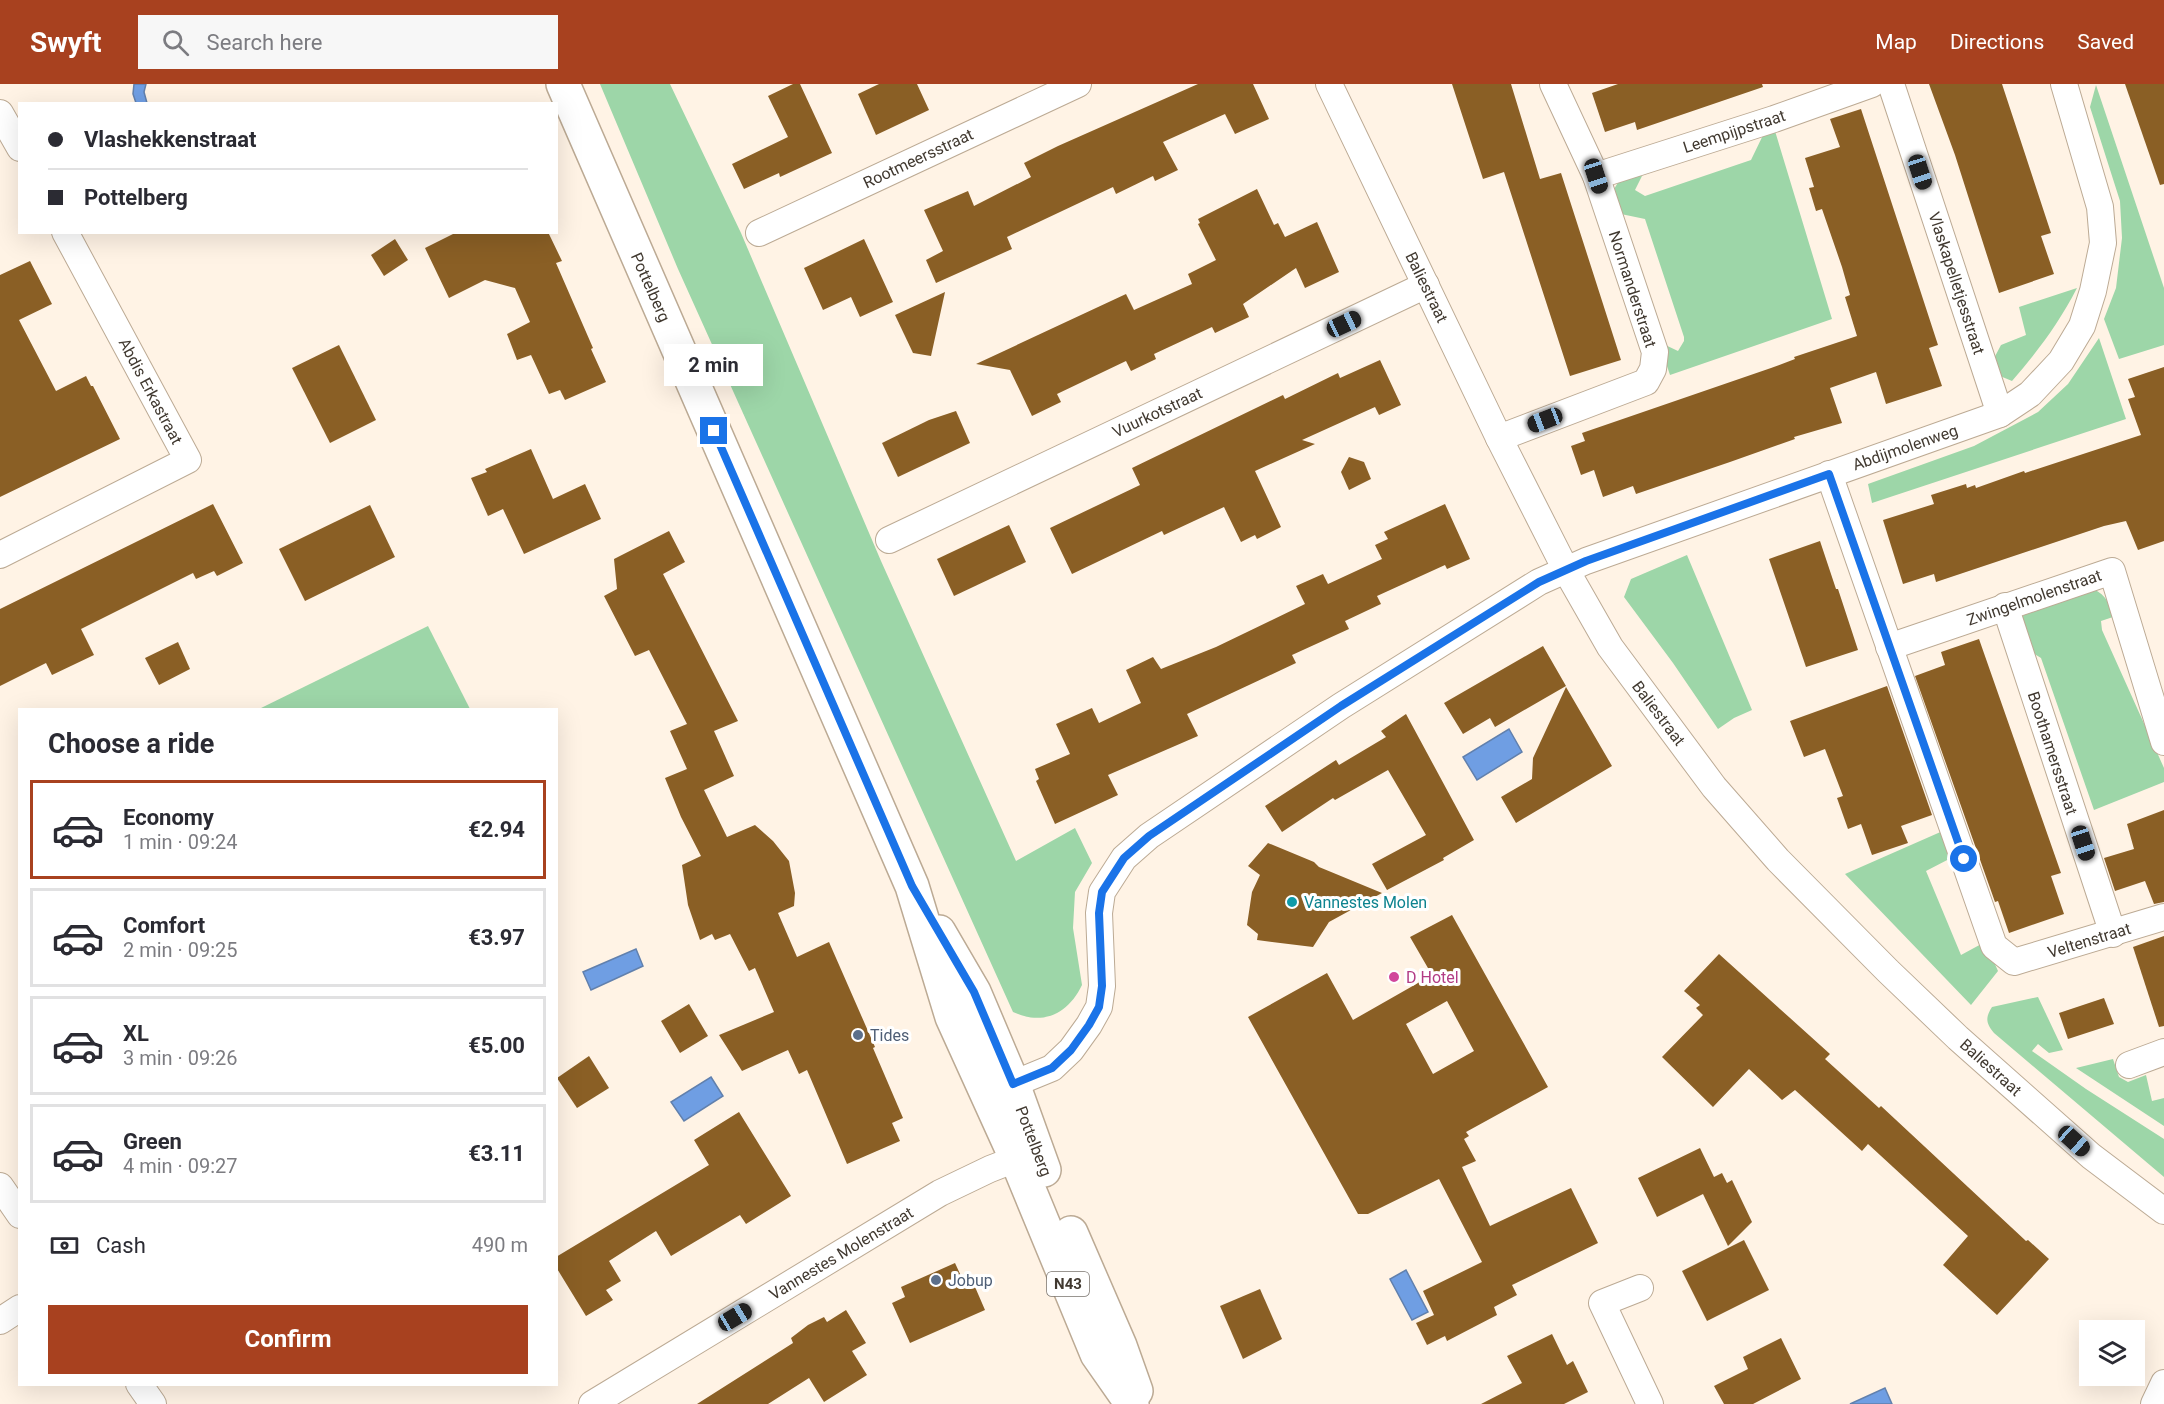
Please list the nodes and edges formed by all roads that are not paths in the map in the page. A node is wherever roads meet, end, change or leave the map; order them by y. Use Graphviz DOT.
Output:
graph roads {
  1 [pos="563,84"];
  2 [pos="1078,84"];
  3 [pos="1329,84"];
  4 [pos="1553,84"];
  5 [pos="1872,84"];
  6 [pos="1891,84"];
  7 [pos="2064,84"];
  8 [pos="0,113"];
  9 [pos="18,144"];
  10 [pos="1596,176"];
  11 [pos="759,233"];
  12 [pos="66,234"];
  13 [pos="1426,285"];
  14 [pos="2001,414"];
  15 [pos="1499,438"];
  16 [pos="1829,474"];
  17 [pos="889,540"];
  18 [pos="0,555"];
  19 [pos="1566,570"];
  20 [pos="2005,606"];
  21 [pos="1889,646"];
  22 [pos="2164,742"];
  23 [pos="2164,917"];
  24 [pos="2113,934"];
  25 [pos="2164,1052"];
  26 [pos="2128,1065"];
  27 [pos="1000,1090"];
  28 [pos="1026,1155"];
  29 [pos="0,1186"];
  30 [pos="2164,1211"];
  31 [pos="18,1212"];
  32 [pos="1640,1288"];
  33 [pos="18,1309"];
  34 [pos="0,1321"];
  35 [pos="2164,1383"];
  36 [pos="140,1386"];
  37 [pos="153,1404"];
  38 [pos="592,1404"];
  39 [pos="1132,1404"];
  40 [pos="1141,1404"];
  41 [pos="1650,1404"];
  42 [pos="2154,1404"];
  1 -- 27 [label="main road, Pottelberg / N43"];
  2 -- 11 [label="street, Rootmeersstraat"];
  3 -- 13 [label="street, Baliestraat"];
  4 -- 10 [label="street, Normanderstraat"];
  5 -- 10 [label="street, Leempijpstraat"];
  6 -- 14 [label="street, Vlaskapelletjesstraat"];
  7 -- 14 [label="street, Abdijmolenweg"];
  8 -- 9 [label="street"];
  10 -- 15 [label="street, Normanderstraat"];
  12 -- 18 [label="street, Abdis Erkastraat"];
  13 -- 15 [label="street, Baliestraat"];
  13 -- 17 [label="street, Vuurkotstraat"];
  14 -- 16 [label="street, Abdijmolenweg"];
  15 -- 19 [label="street, Baliestraat"];
  16 -- 19 [label="street, Abdijmolenweg"];
  16 -- 21 [label="street"];
  19 -- 27 [label="street, Abdijmolenweg"];
  19 -- 30 [label="street, Baliestraat"];
  20 -- 21 [label="street, Zwingelmolenstraat"];
  20 -- 22 [label="street, Zwingelmolenstraat"];
  20 -- 24 [label="street, Boothamersstraat"];
  21 -- 24 [label="street, Veltenstraat"];
  23 -- 24 [label="street, Veltenstraat"];
  25 -- 26 [label="street"];
  27 -- 28 [label="main road, Pottelberg / N43"];
  28 -- 38 [label="street, Vannestes Molenstraat"];
  28 -- 39 [label="main road, Pottelberg / N43"];
  28 -- 40 [label="main road, Pottelberg / N43"];
  29 -- 31 [label="street"];
  32 -- 41 [label="street"];
  33 -- 34 [label="street"];
  35 -- 42 [label="street"];
  36 -- 37 [label="street"];
}
